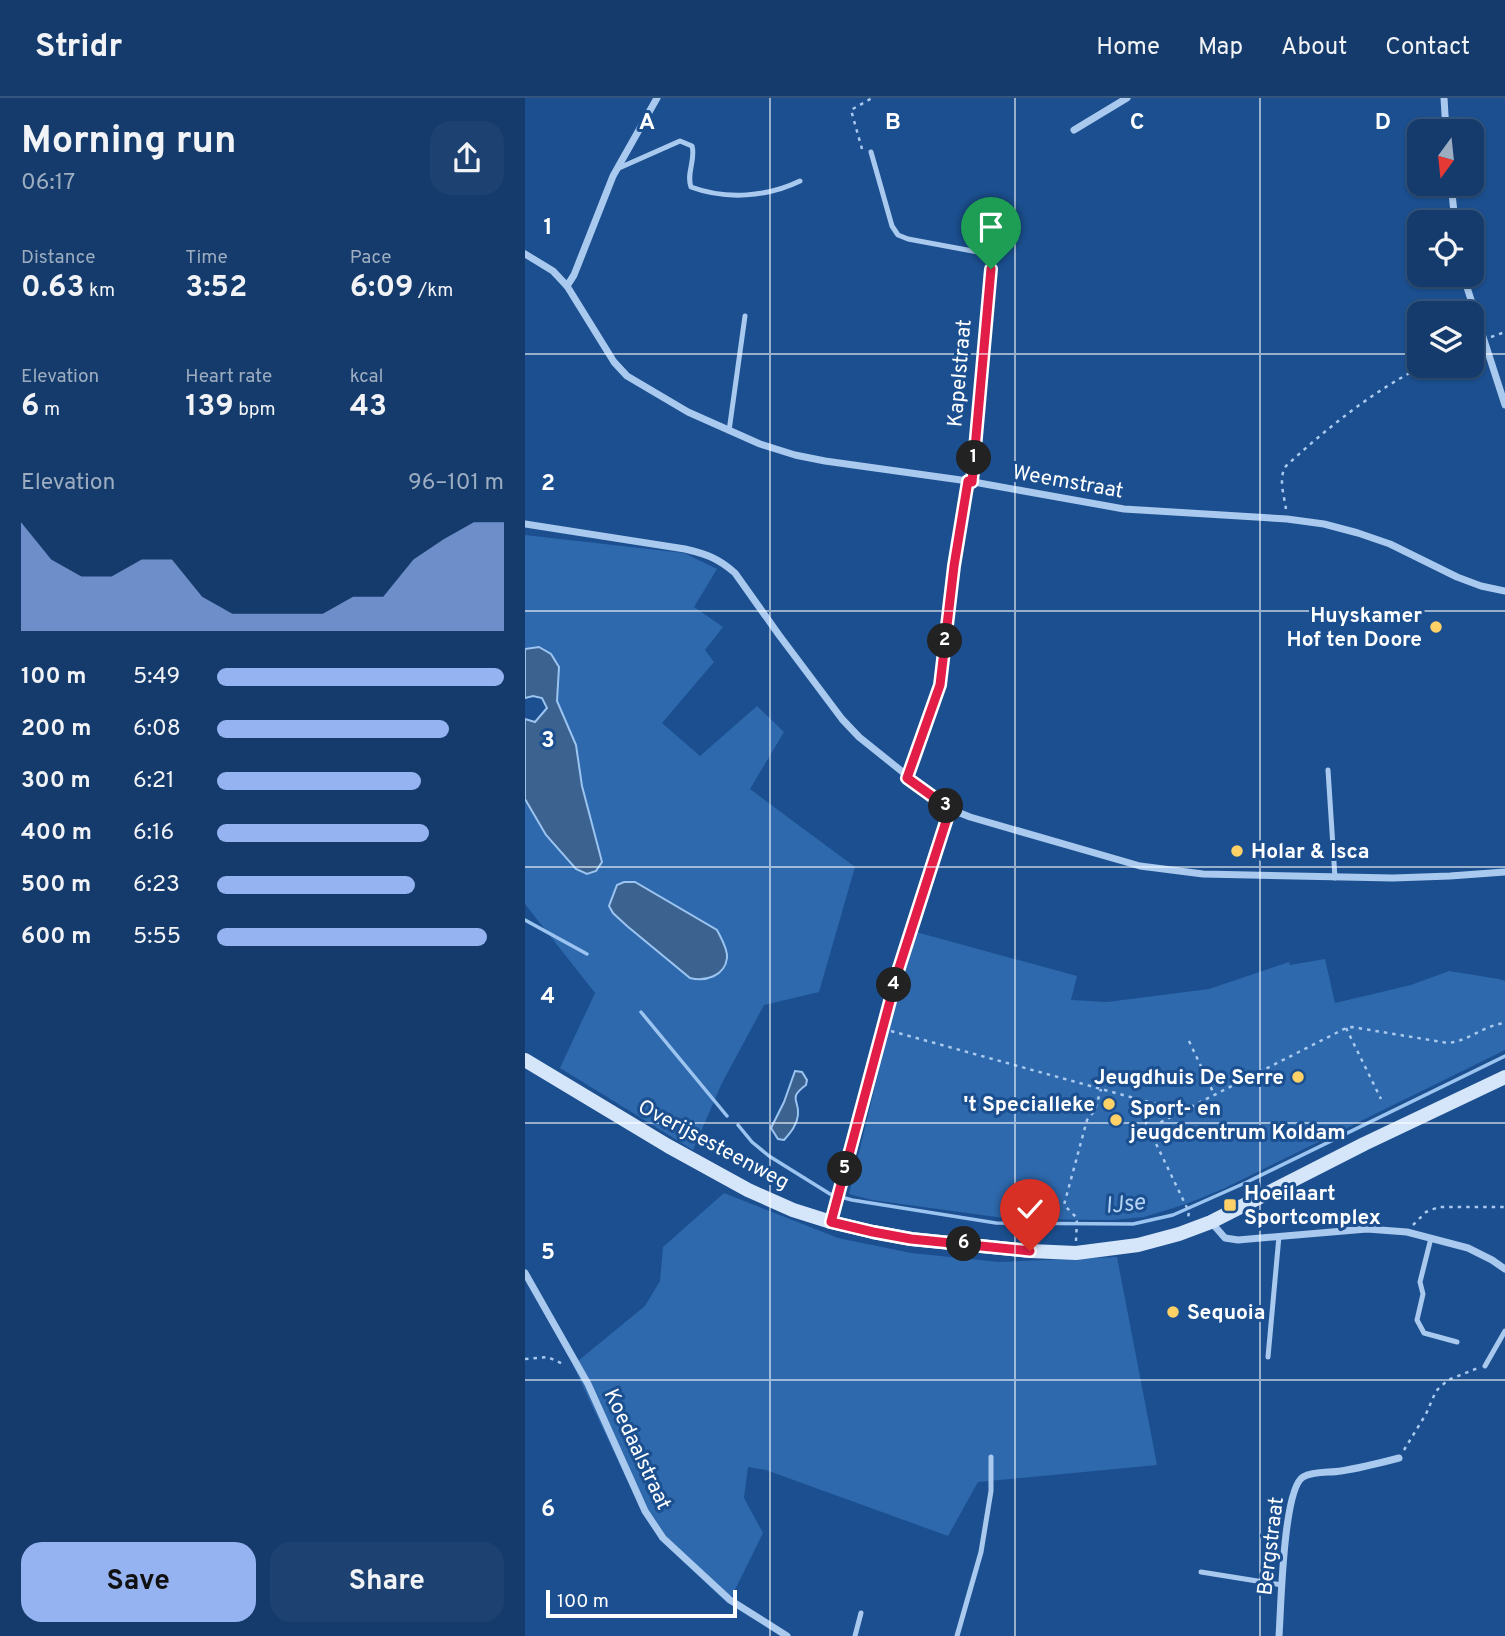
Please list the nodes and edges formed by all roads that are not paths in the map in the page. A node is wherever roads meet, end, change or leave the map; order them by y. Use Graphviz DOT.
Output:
graph roads {
  1 [pos="657,98"];
  2 [pos="1126,98"];
  3 [pos="1444,98"];
  4 [pos="1445,119"];
  5 [pos="1074,130"];
  6 [pos="871,152"];
  7 [pos="618,168"];
  8 [pos="800,181"];
  9 [pos="525,254"];
  10 [pos="567,286"];
  11 [pos="1467,287"];
  12 [pos="745,316"];
  13 [pos="1505,404"];
  14 [pos="729,431"];
  15 [pos="970,481"];
  16 [pos="525,524"];
  17 [pos="1505,591"];
  18 [pos="1328,770"];
  19 [pos="950,809"];
  20 [pos="1505,872"];
  21 [pos="1335,877"];
  22 [pos="525,1060"];
  23 [pos="1505,1077"];
  24 [pos="831,1222"];
  25 [pos="1211,1222"];
  26 [pos="1279,1237"];
  27 [pos="1431,1238"];
  28 [pos="1505,1269"];
  29 [pos="525,1273"];
  30 [pos="1505,1331"];
  31 [pos="1457,1342"];
  32 [pos="1268,1357"];
  33 [pos="1485,1366"];
  34 [pos="991,1457"];
  35 [pos="1399,1458"];
  36 [pos="1201,1572"];
  37 [pos="1282,1585"];
  38 [pos="860,1613"];
  39 [pos="787,1636"];
  40 [pos="855,1636"];
  41 [pos="957,1636"];
  42 [pos="1279,1636"];
  1 -- 7 [label="street"];
  2 -- 5 [label="street"];
  3 -- 4 [label="street"];
  6 -- 15 [label="lane, Kapelstraat"];
  7 -- 8 [label="lane"];
  7 -- 10 [label="street"];
  9 -- 10 [label="street, Weemstraat"];
  10 -- 14 [label="street, Weemstraat"];
  11 -- 13 [label="street"];
  12 -- 14 [label="lane"];
  14 -- 15 [label="street, Weemstraat"];
  15 -- 17 [label="street, Weemstraat"];
  16 -- 19 [label="street"];
  18 -- 21 [label="lane"];
  19 -- 21 [label="street"];
  19 -- 24 [label="street"];
  20 -- 21 [label="street"];
  22 -- 24 [label="main road, Overijsesteenweg"];
  23 -- 25 [label="main road, Overijsesteenweg"];
  24 -- 25 [label="main road, Overijsesteenweg"];
  25 -- 26 [label="street"];
  26 -- 27 [label="street"];
  26 -- 32 [label="lane"];
  27 -- 28 [label="street"];
  27 -- 31 [label="lane"];
  29 -- 39 [label="street, Koedaalstraat"];
  30 -- 33 [label="lane"];
  34 -- 41 [label="lane"];
  35 -- 37 [label="street, Bergstraat"];
  36 -- 37 [label="lane"];
  37 -- 42 [label="street, Bergstraat"];
  38 -- 40 [label="lane"];
}
